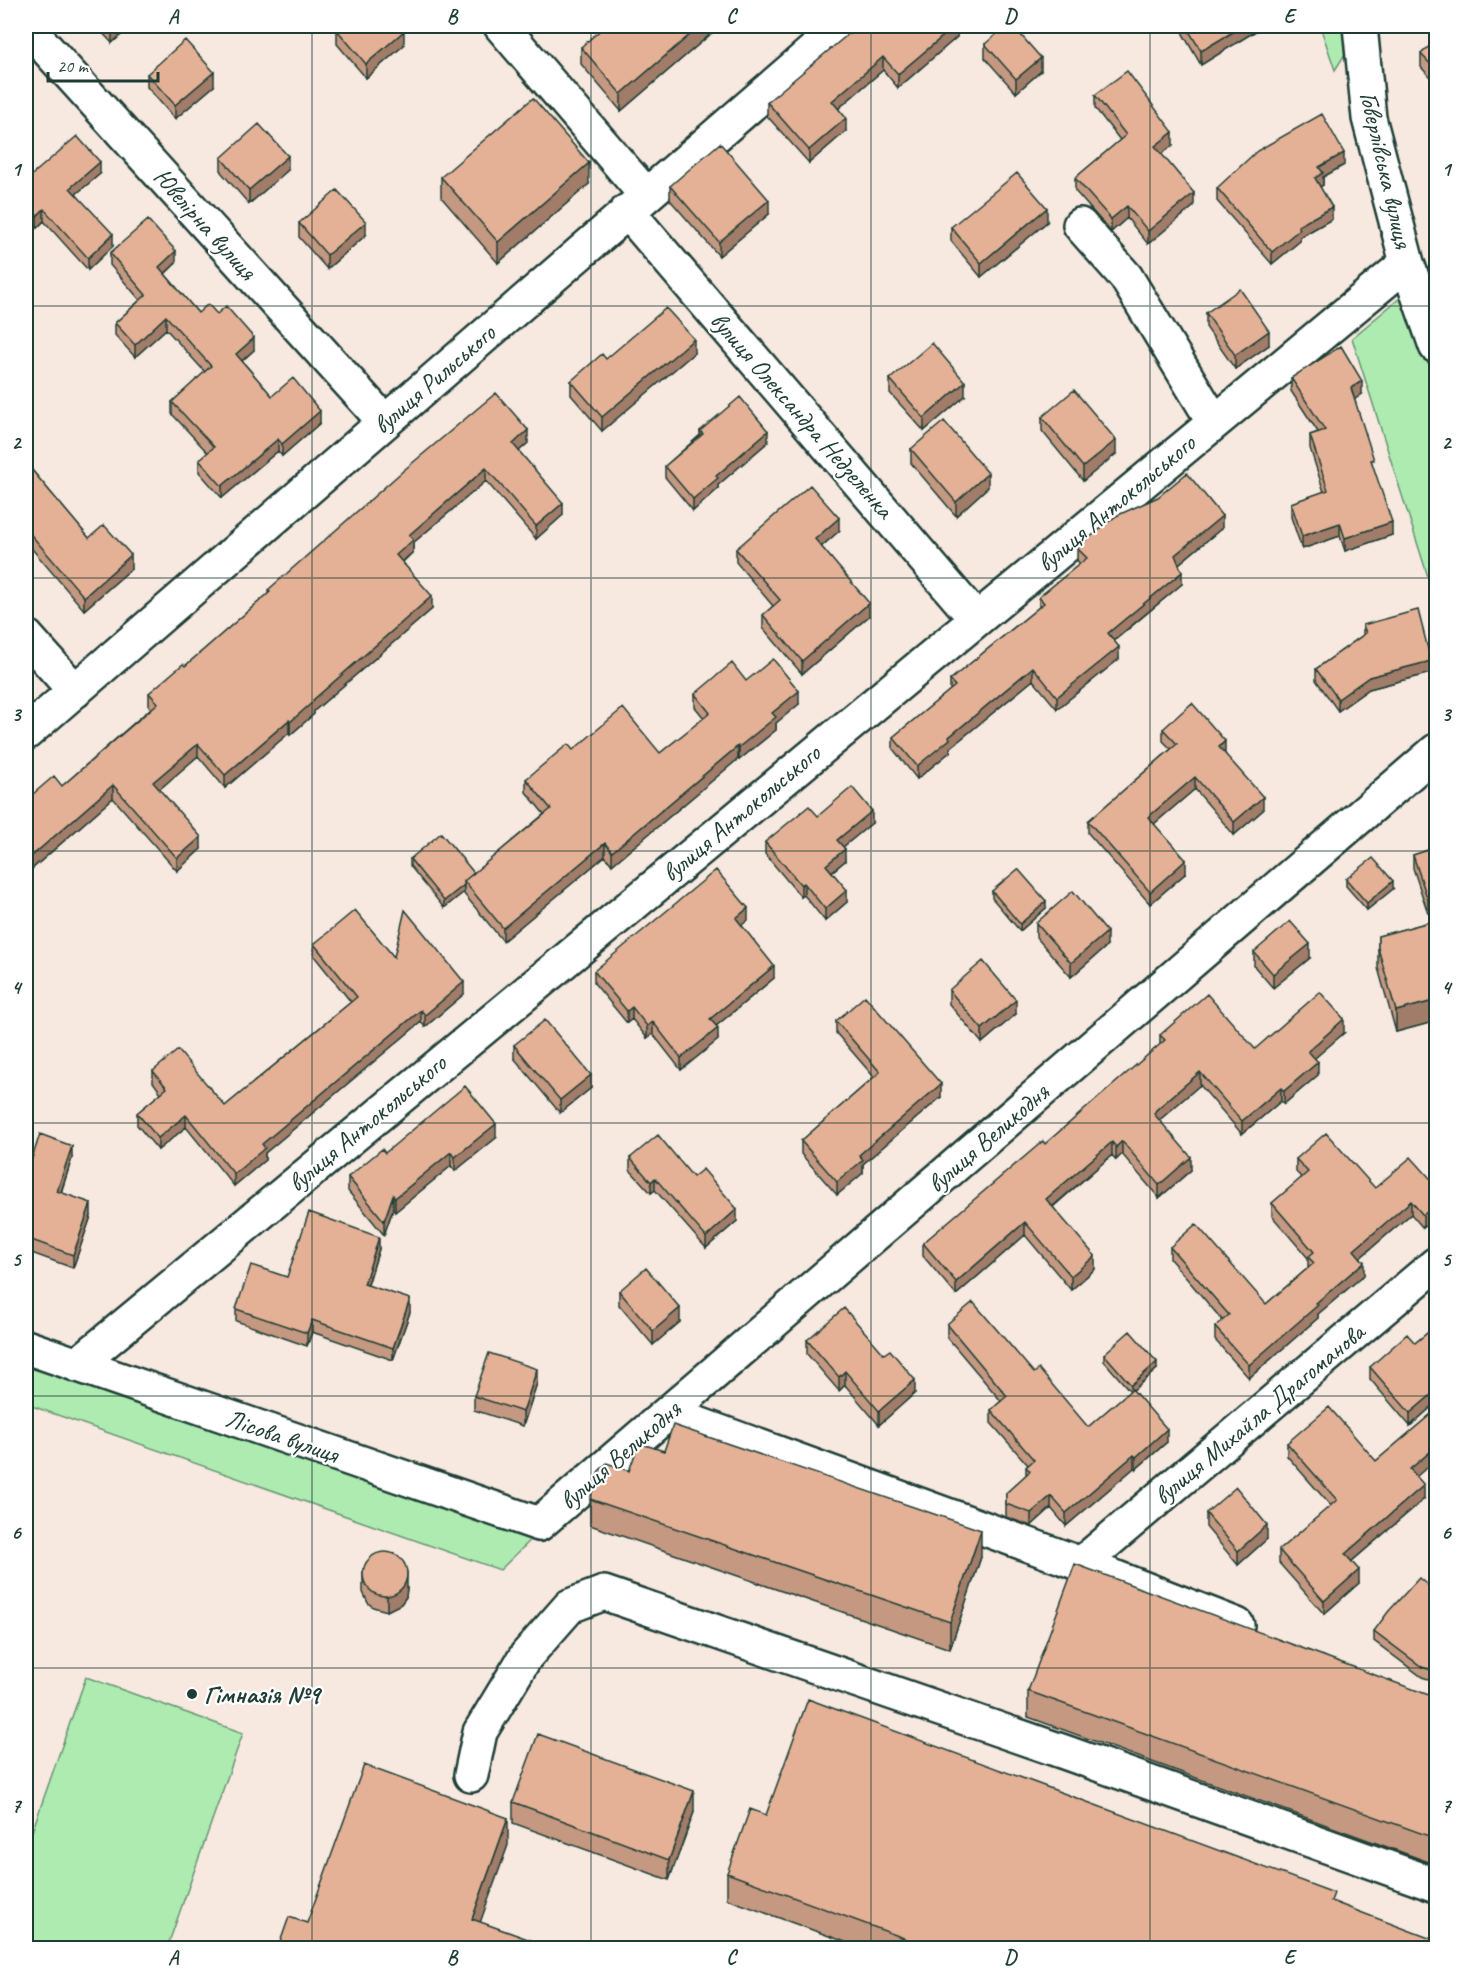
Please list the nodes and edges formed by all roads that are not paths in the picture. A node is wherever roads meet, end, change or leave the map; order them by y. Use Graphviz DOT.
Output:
graph roads {
  1 [pos="26,26"];
  2 [pos="501,26"];
  3 [pos="842,26"];
  4 [pos="1366,33"];
  5 [pos="637,203"];
  6 [pos="1080,225"];
  7 [pos="1407,262"];
  8 [pos="1437,346"];
  9 [pos="384,422"];
  10 [pos="1214,422"];
  11 [pos="976,619"];
  12 [pos="26,636"];
  13 [pos="75,691"];
  14 [pos="26,734"];
  15 [pos="1437,751"];
  16 [pos="1437,1264"];
  17 [pos="26,1347"];
  18 [pos="77,1365"];
  19 [pos="668,1413"];
  20 [pos="539,1524"];
  21 [pos="1081,1564"];
  22 [pos="1270,1638"];
  23 [pos="471,1775"];
  24 [pos="1437,1886"];
  1 -- 9 [label="street, Ювелірна вулиця"];
  2 -- 5 [label="street, вулиця Олександра Недзеленка"];
  3 -- 5 [label="street, вулиця Рильського"];
  4 -- 7 [label="street, Говерлівська вулиця"];
  5 -- 9 [label="street, вулиця Рильського"];
  5 -- 11 [label="street, вулиця Олександра Недзеленка"];
  6 -- 10 [label="street"];
  7 -- 8 [label="street, Говерлівська вулиця"];
  7 -- 10 [label="street, вулиця Антокольського"];
  9 -- 13 [label="street, вулиця Рильського"];
  10 -- 11 [label="street, вулиця Антокольського"];
  11 -- 18 [label="street, вулиця Антокольського"];
  12 -- 13 [label="street"];
  13 -- 14 [label="street, вулиця Рильського"];
  15 -- 19 [label="street, вулиця Великодня"];
  16 -- 21 [label="street, вулиця Михайла Драгоманова"];
  17 -- 18 [label="street, Лісова вулиця"];
  18 -- 20 [label="street, Лісова вулиця"];
  19 -- 20 [label="street, вулиця Великодня"];
  19 -- 21 [label="street"];
  21 -- 22 [label="street"];
  23 -- 24 [label="street"];
}
